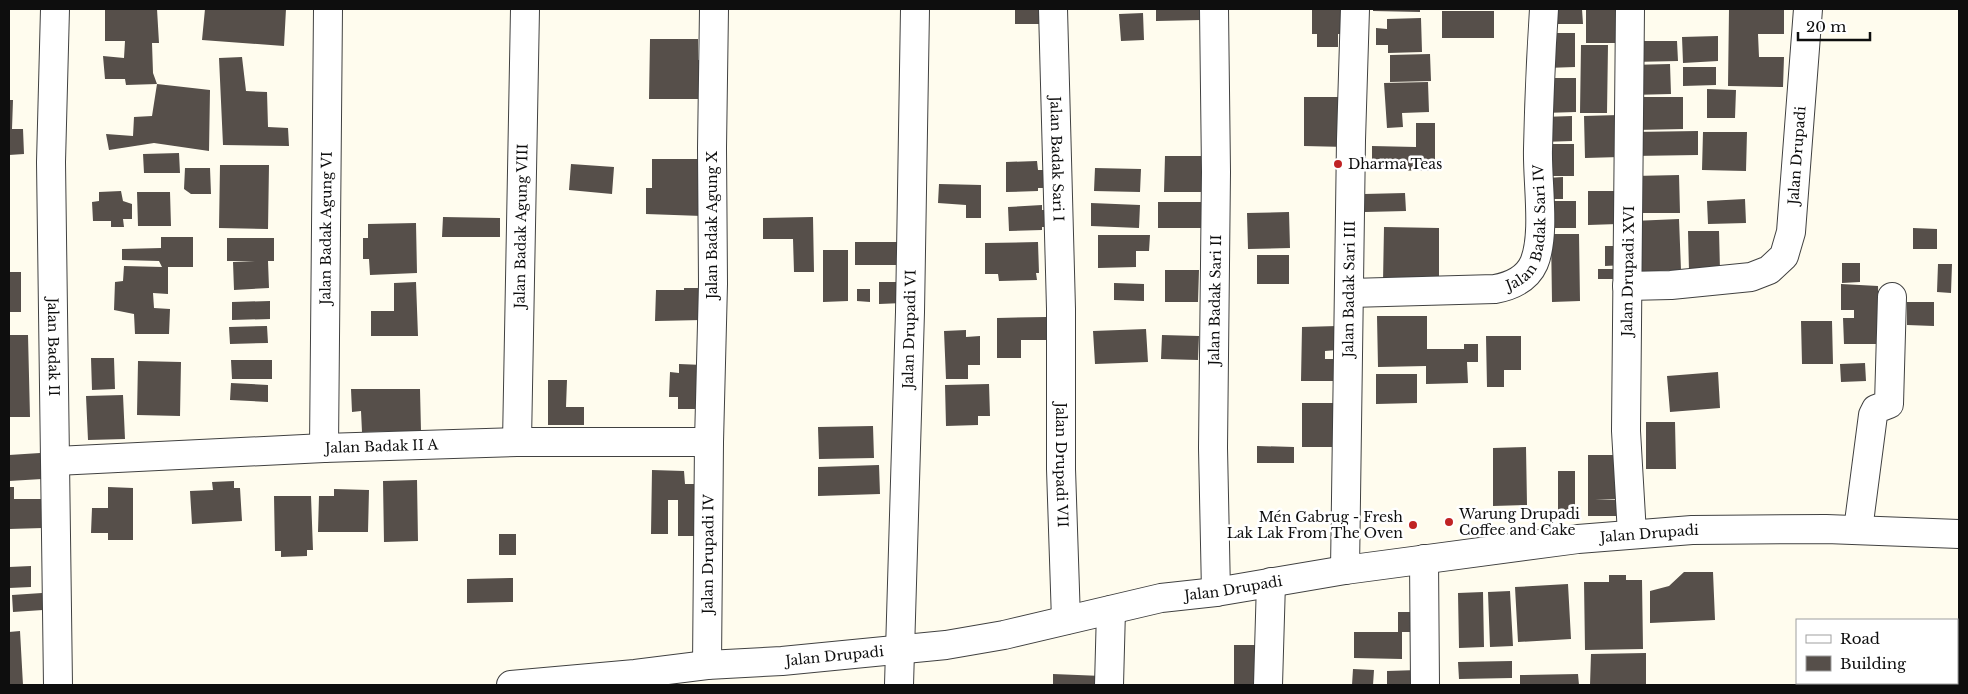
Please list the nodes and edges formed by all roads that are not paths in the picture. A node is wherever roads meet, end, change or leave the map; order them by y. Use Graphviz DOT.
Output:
graph roads {
  1 [pos="55,9"];
  2 [pos="328,9"];
  3 [pos="525,9"];
  4 [pos="714,9"];
  5 [pos="915,9"];
  6 [pos="1053,9"];
  7 [pos="1214,9"];
  8 [pos="1355,9"];
  9 [pos="1544,9"];
  10 [pos="1630,9"];
  11 [pos="1808,9"];
  12 [pos="1627,286"];
  13 [pos="1350,293"];
  14 [pos="1892,297"];
  15 [pos="1061,309"];
  16 [pos="517,442"];
  17 [pos="709,442"];
  18 [pos="324,448"];
  19 [pos="56,461"];
  20 [pos="1858,530"];
  21 [pos="1632,534"];
  22 [pos="1959,534"];
  23 [pos="1424,560"];
  24 [pos="1345,570"];
  25 [pos="1271,582"];
  26 [pos="1216,592"];
  27 [pos="1111,610"];
  28 [pos="1066,620"];
  29 [pos="900,649"];
  30 [pos="707,665"];
  31 [pos="58,685"];
  32 [pos="511,685"];
  33 [pos="899,685"];
  34 [pos="1109,685"];
  35 [pos="1268,685"];
  36 [pos="1425,685"];
  1 -- 19 [label="street, Jalan Badak II"];
  2 -- 18 [label="street, Jalan Badak Agung VI"];
  3 -- 16 [label="street, Jalan Badak Agung VIII"];
  4 -- 17 [label="street, Jalan Badak Agung X"];
  5 -- 29 [label="street, Jalan Drupadi VI"];
  6 -- 15 [label="street, Jalan Badak Sari I"];
  7 -- 26 [label="street, Jalan Badak Sari II"];
  8 -- 13 [label="street, Jalan Badak Sari III"];
  9 -- 13 [label="street, Jalan Badak Sari IV"];
  10 -- 12 [label="street, Jalan Drupadi XVI"];
  11 -- 12 [label="street, Jalan Drupadi"];
  12 -- 21 [label="street, Jalan Drupadi XVI"];
  13 -- 24 [label="street, Jalan Badak Sari III"];
  14 -- 20 [label="street"];
  15 -- 28 [label="street, Jalan Drupadi VII"];
  16 -- 17 [label="street, Jalan Badak II A"];
  16 -- 18 [label="street, Jalan Badak II A"];
  17 -- 30 [label="street, Jalan Drupadi IV"];
  18 -- 19 [label="street, Jalan Badak II A"];
  19 -- 31 [label="street, Jalan Badak II"];
  20 -- 21 [label="street, Jalan Drupadi"];
  20 -- 22 [label="street, Jalan Drupadi"];
  21 -- 23 [label="street, Jalan Drupadi"];
  23 -- 24 [label="street, Jalan Drupadi"];
  23 -- 36 [label="street"];
  24 -- 25 [label="street, Jalan Drupadi"];
  25 -- 26 [label="street, Jalan Drupadi"];
  25 -- 35 [label="street"];
  26 -- 27 [label="street, Jalan Drupadi"];
  27 -- 28 [label="street, Jalan Drupadi"];
  27 -- 34 [label="street"];
  28 -- 29 [label="street, Jalan Drupadi"];
  29 -- 30 [label="street, Jalan Drupadi"];
  29 -- 33 [label="street, Jalan Drupadi VI"];
  30 -- 32 [label="street, Jalan Drupadi"];
}
